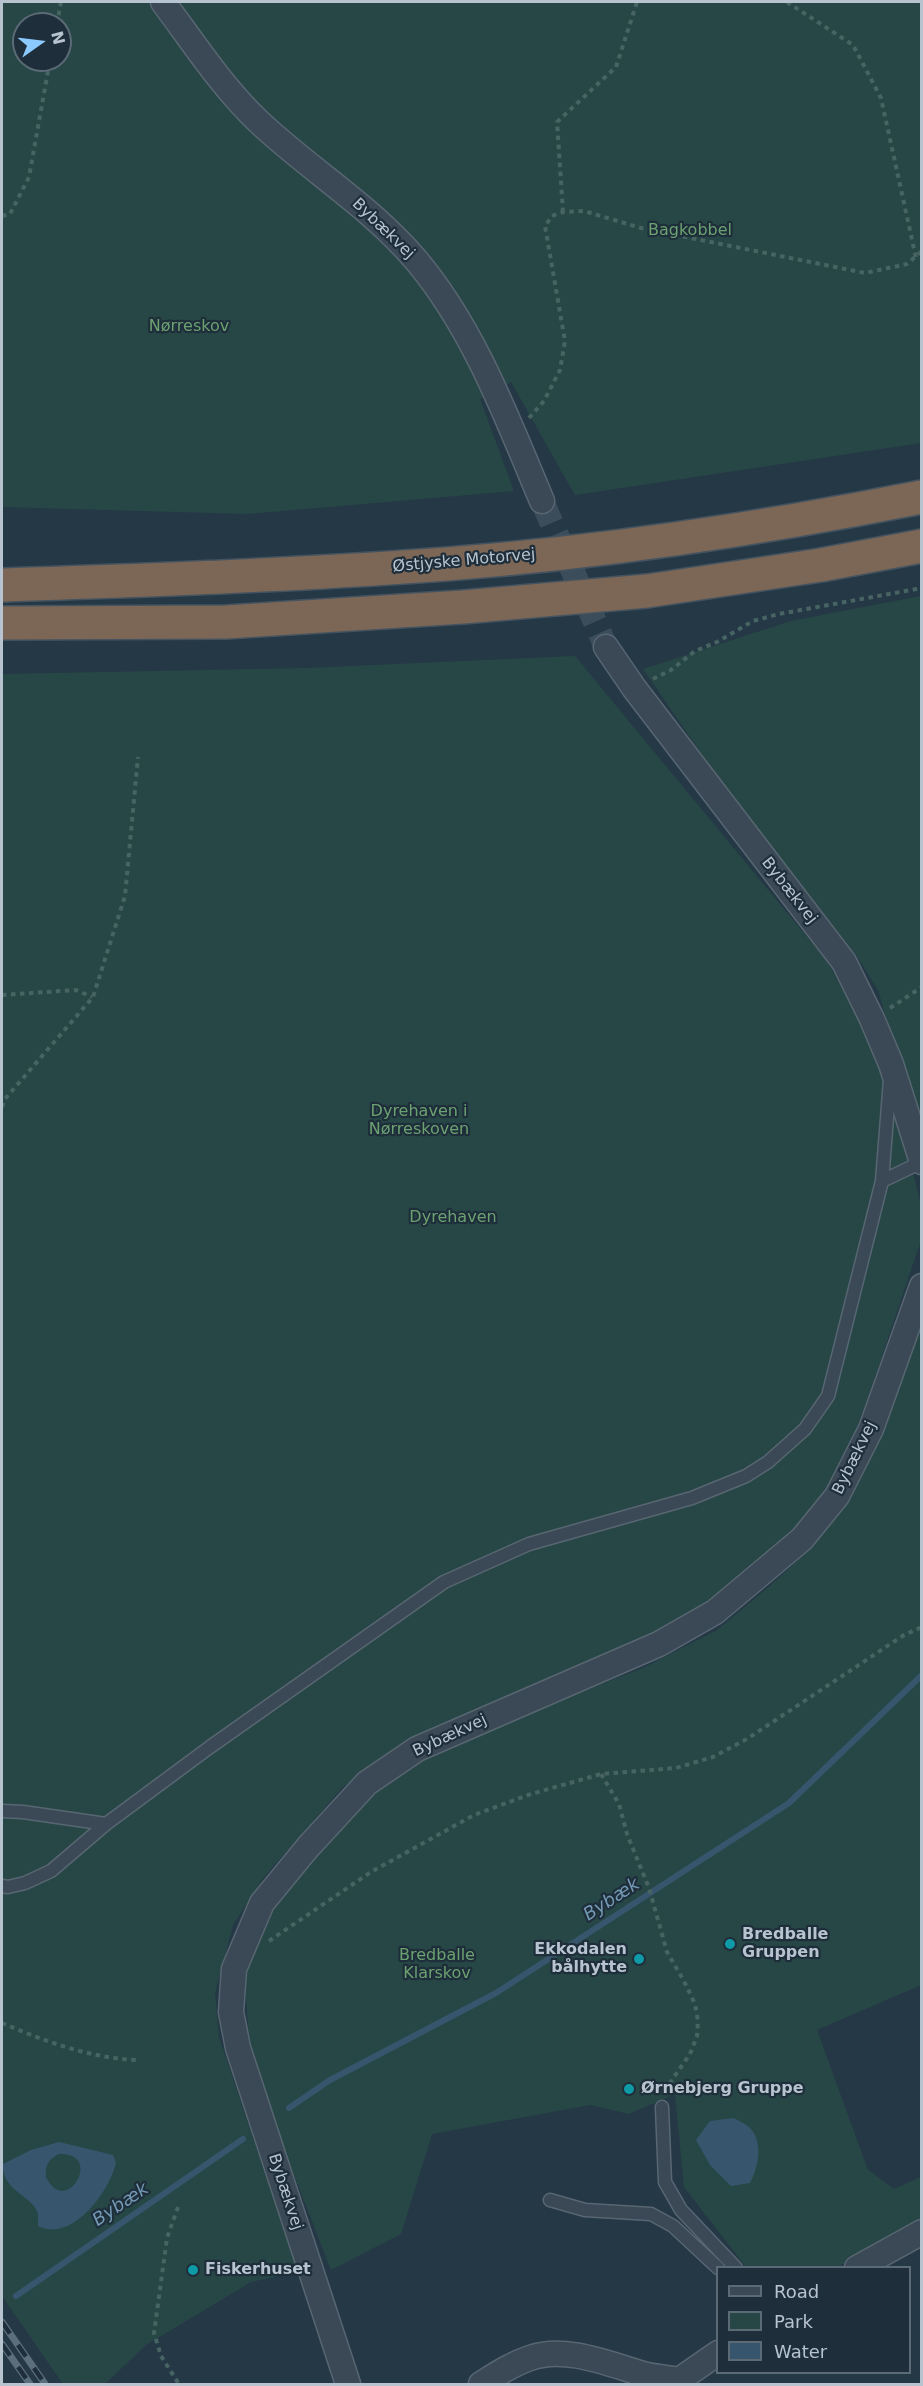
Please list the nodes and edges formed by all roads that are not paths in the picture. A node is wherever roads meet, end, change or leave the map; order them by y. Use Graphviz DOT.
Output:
graph roads {
  1 [pos="163,2"];
  2 [pos="921,497"];
  3 [pos="542,501"];
  4 [pos="921,546"];
  5 [pos="2,585"];
  6 [pos="2,623"];
  7 [pos="606,647"];
  8 [pos="891,1064"];
  9 [pos="921,1162"];
  10 [pos="882,1181"];
  11 [pos="921,1286"];
  12 [pos="2,1811"];
  13 [pos="106,1824"];
  14 [pos="2,1886"];
  15 [pos="662,2107"];
  16 [pos="550,2200"];
  17 [pos="921,2232"];
  18 [pos="716,2266"];
  19 [pos="734,2266"];
  20 [pos="861,2266"];
  21 [pos="716,2355"];
  22 [pos="681,2382"];
  23 [pos="348,2385"];
  24 [pos="481,2385"];
  1 -- 3 [label="street, Bybækvej"];
  2 -- 5 [label="highway, Østjyske Motorvej"];
  4 -- 6 [label="highway"];
  7 -- 8 [label="street, Bybækvej"];
  8 -- 9 [label="street, Bybækvej"];
  8 -- 10 [label="lane"];
  9 -- 10 [label="lane"];
  10 -- 13 [label="lane"];
  11 -- 23 [label="street, Bybækvej"];
  12 -- 13 [label="lane"];
  13 -- 14 [label="lane"];
  15 -- 19 [label="lane"];
  16 -- 18 [label="lane"];
  17 -- 20 [label="street"];
  21 -- 22 [label="street"];
  22 -- 24 [label="street"];
}
